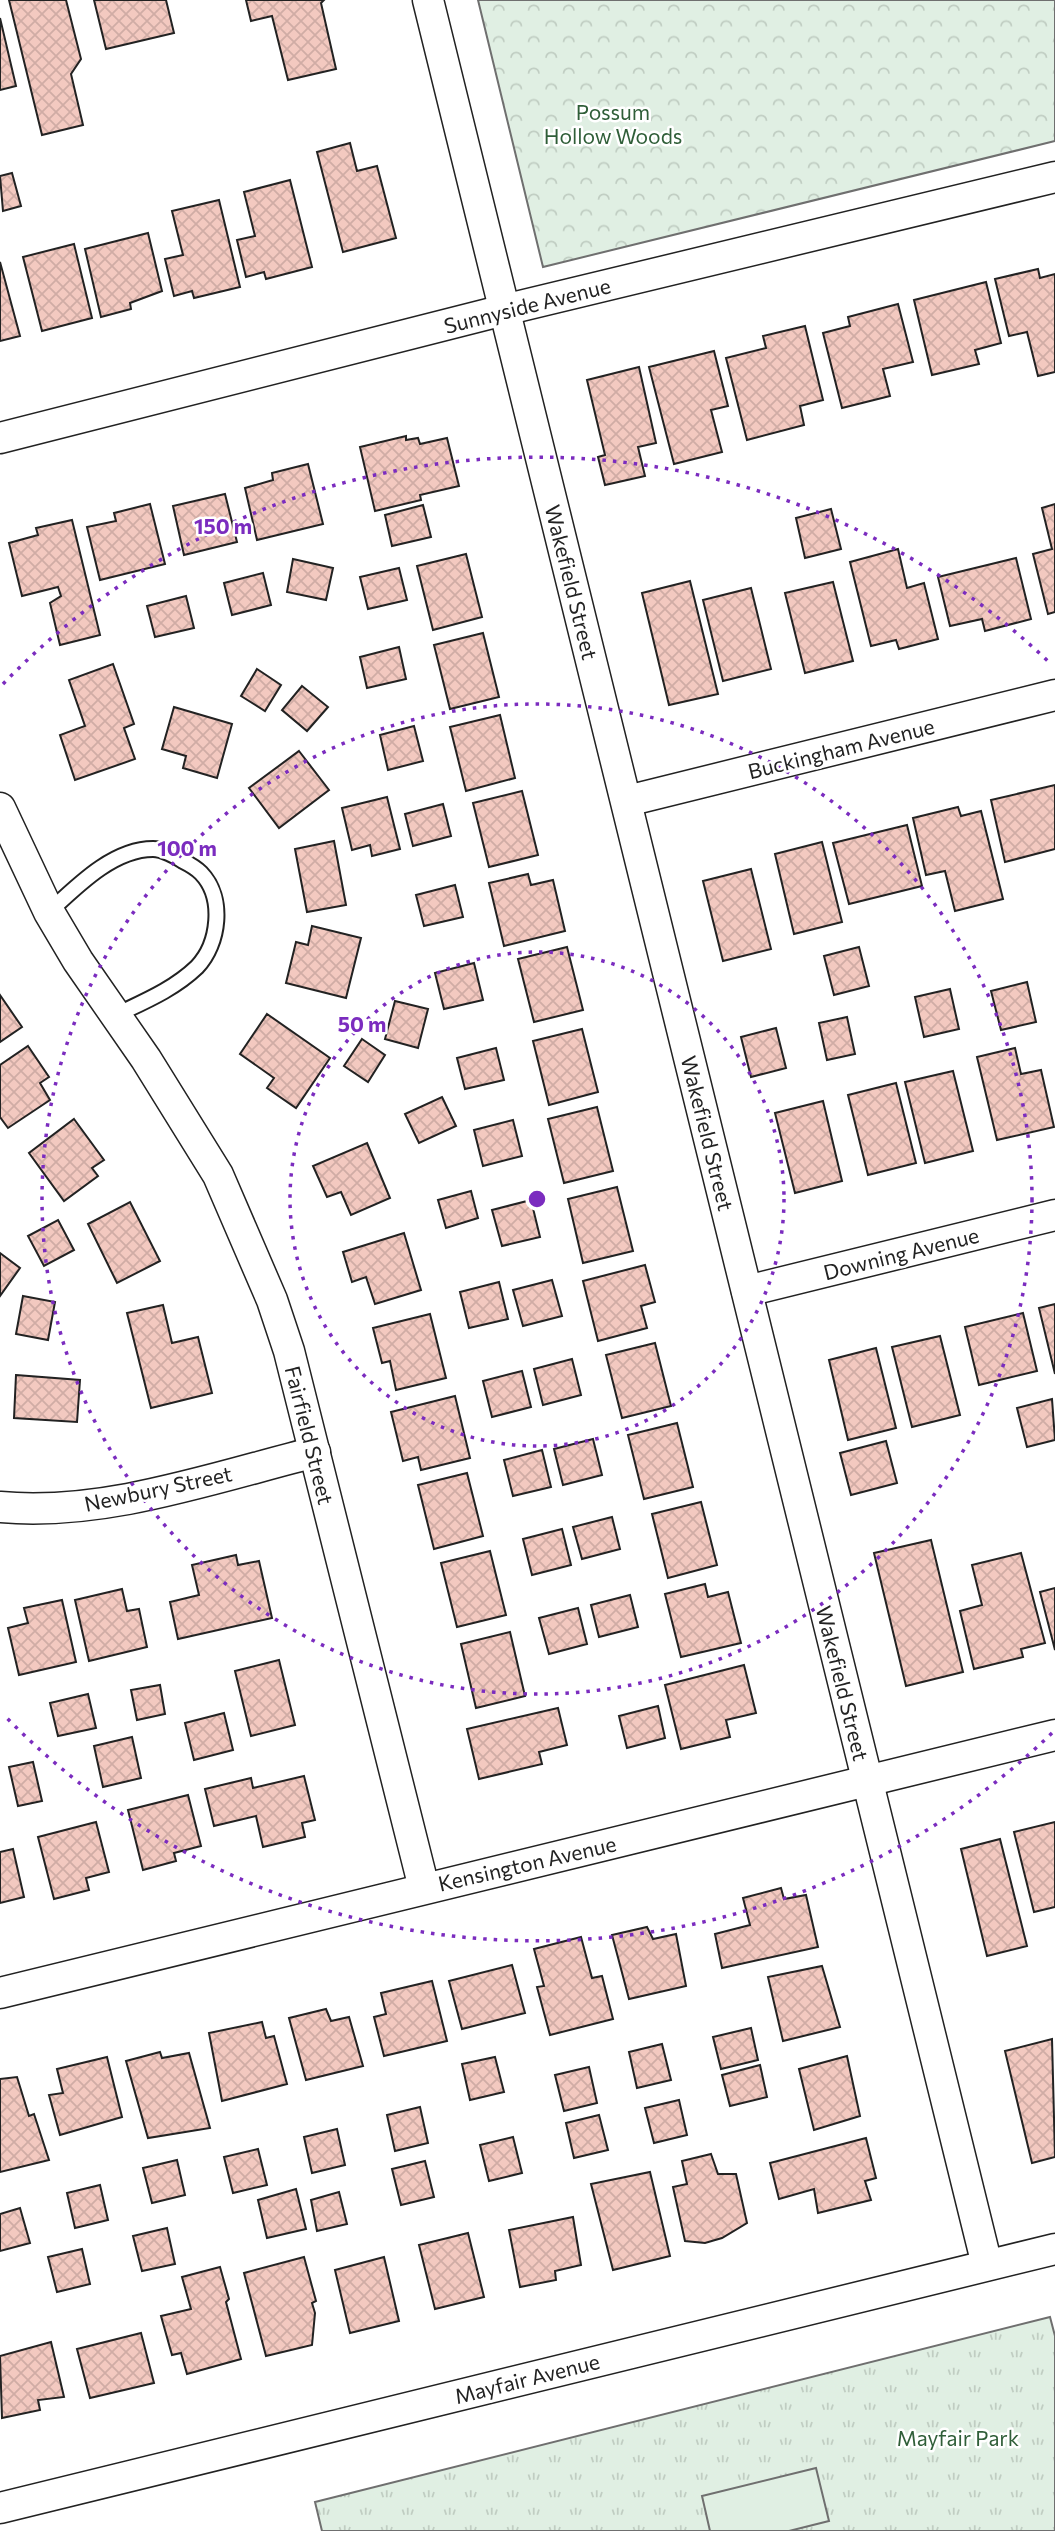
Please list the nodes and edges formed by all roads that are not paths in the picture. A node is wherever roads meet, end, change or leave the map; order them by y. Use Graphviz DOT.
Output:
graph roads {
  1 [pos="428,0"];
  2 [pos="1055,177"];
  3 [pos="505,310"];
  4 [pos="0,438"];
  5 [pos="1055,695"];
  6 [pos="627,801"];
  7 [pos="0,808"];
  8 [pos="49,912"];
  9 [pos="114,1016"];
  10 [pos="1055,1214"];
  11 [pos="747,1291"];
  12 [pos="315,1452"];
  13 [pos="0,1507"];
  14 [pos="1055,1735"];
  15 [pos="868,1782"];
  16 [pos="424,1888"];
  17 [pos="0,1993"];
  18 [pos="1055,2249"];
  19 [pos="987,2265"];
  20 [pos="0,2508"];
  1 -- 3 [label="street, Wakefield Street"];
  2 -- 3 [label="street, Sunnyside Avenue"];
  3 -- 4 [label="street, Sunnyside Avenue"];
  3 -- 6 [label="street, Wakefield Street"];
  5 -- 6 [label="street, Buckingham Avenue"];
  6 -- 11 [label="street, Wakefield Street"];
  7 -- 8 [label="street, Fairfield Street"];
  8 -- 9 [label="street, Fairfield Street"];
  8 -- 9 [label="lane"];
  9 -- 12 [label="street, Fairfield Street"];
  10 -- 11 [label="street, Downing Avenue"];
  11 -- 15 [label="street, Wakefield Street"];
  12 -- 13 [label="street, Newbury Street"];
  12 -- 16 [label="street, Fairfield Street"];
  14 -- 15 [label="street, Kensington Avenue"];
  15 -- 16 [label="street, Kensington Avenue"];
  15 -- 19 [label="street, Wakefield Street"];
  16 -- 17 [label="street, Kensington Avenue"];
  18 -- 19 [label="street, Mayfair Avenue"];
  19 -- 20 [label="street, Mayfair Avenue"];
}
